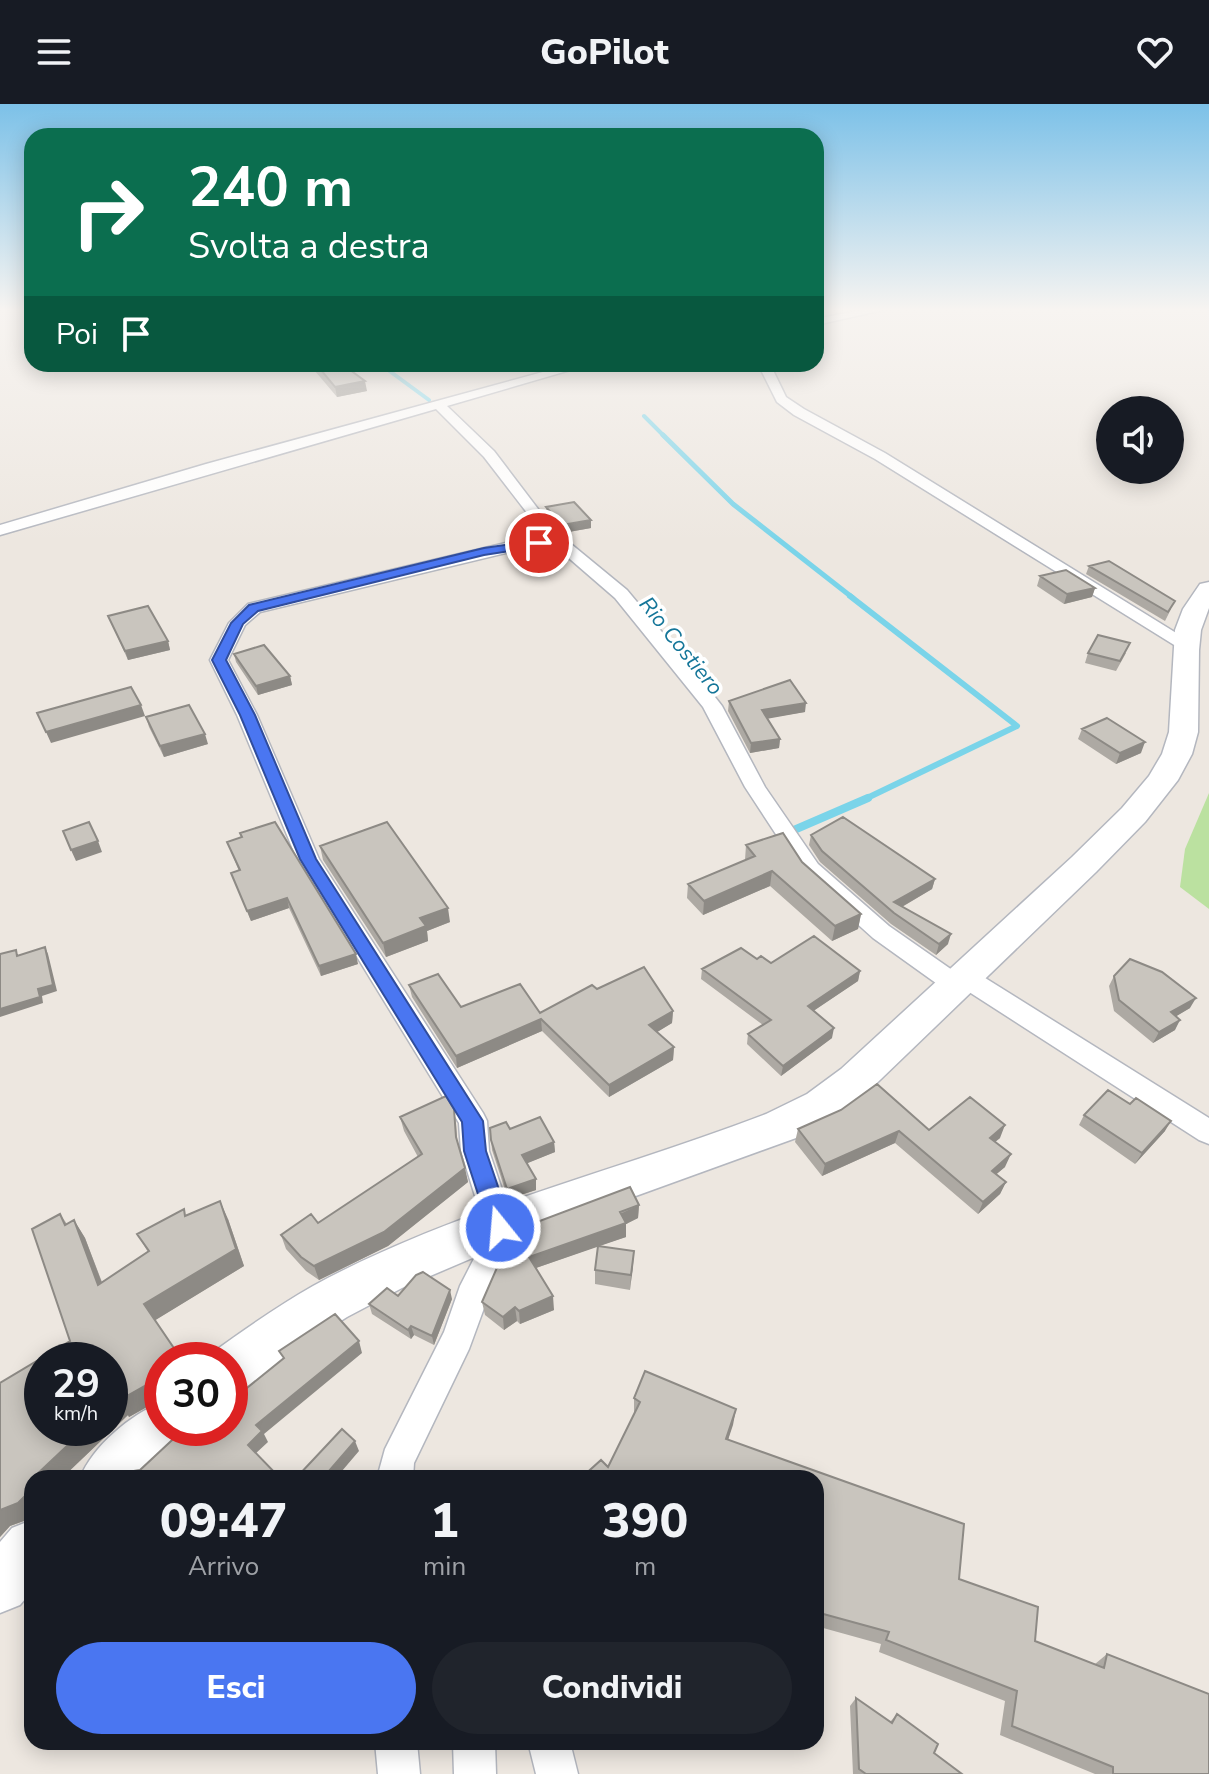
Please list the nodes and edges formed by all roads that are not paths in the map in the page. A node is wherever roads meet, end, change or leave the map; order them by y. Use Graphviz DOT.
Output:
graph roads {
  1 [pos="502,386"];
  2 [pos="775,386"];
  3 [pos="437,403"];
  4 [pos="0,530"];
  5 [pos="568,549"];
  6 [pos="1209,589"];
  7 [pos="1185,644"];
  8 [pos="960,981"];
  9 [pos="1209,1132"];
  10 [pos="500,1228"];
  11 [pos="248,1357"];
  12 [pos="144,1444"];
  13 [pos="116,1470"];
  14 [pos="396,1470"];
  15 [pos="24,1557"];
  16 [pos="0,1585"];
  17 [pos="397,1750"];
  18 [pos="474,1750"];
  19 [pos="551,1750"];
  20 [pos="399,1774"];
  21 [pos="475,1774"];
  22 [pos="557,1774"];
  1 -- 3 [label="street"];
  2 -- 7 [label="street"];
  3 -- 4 [label="street"];
  3 -- 5 [label="street"];
  5 -- 8 [label="street"];
  5 -- 10 [label="street"];
  6 -- 7 [label="main road"];
  7 -- 8 [label="main road"];
  8 -- 9 [label="street"];
  8 -- 10 [label="main road"];
  10 -- 11 [label="main road"];
  10 -- 14 [label="street"];
  12 -- 13 [label="main road"];
  15 -- 16 [label="main road"];
  17 -- 20 [label="street"];
  18 -- 21 [label="street"];
  19 -- 22 [label="street"];
}
